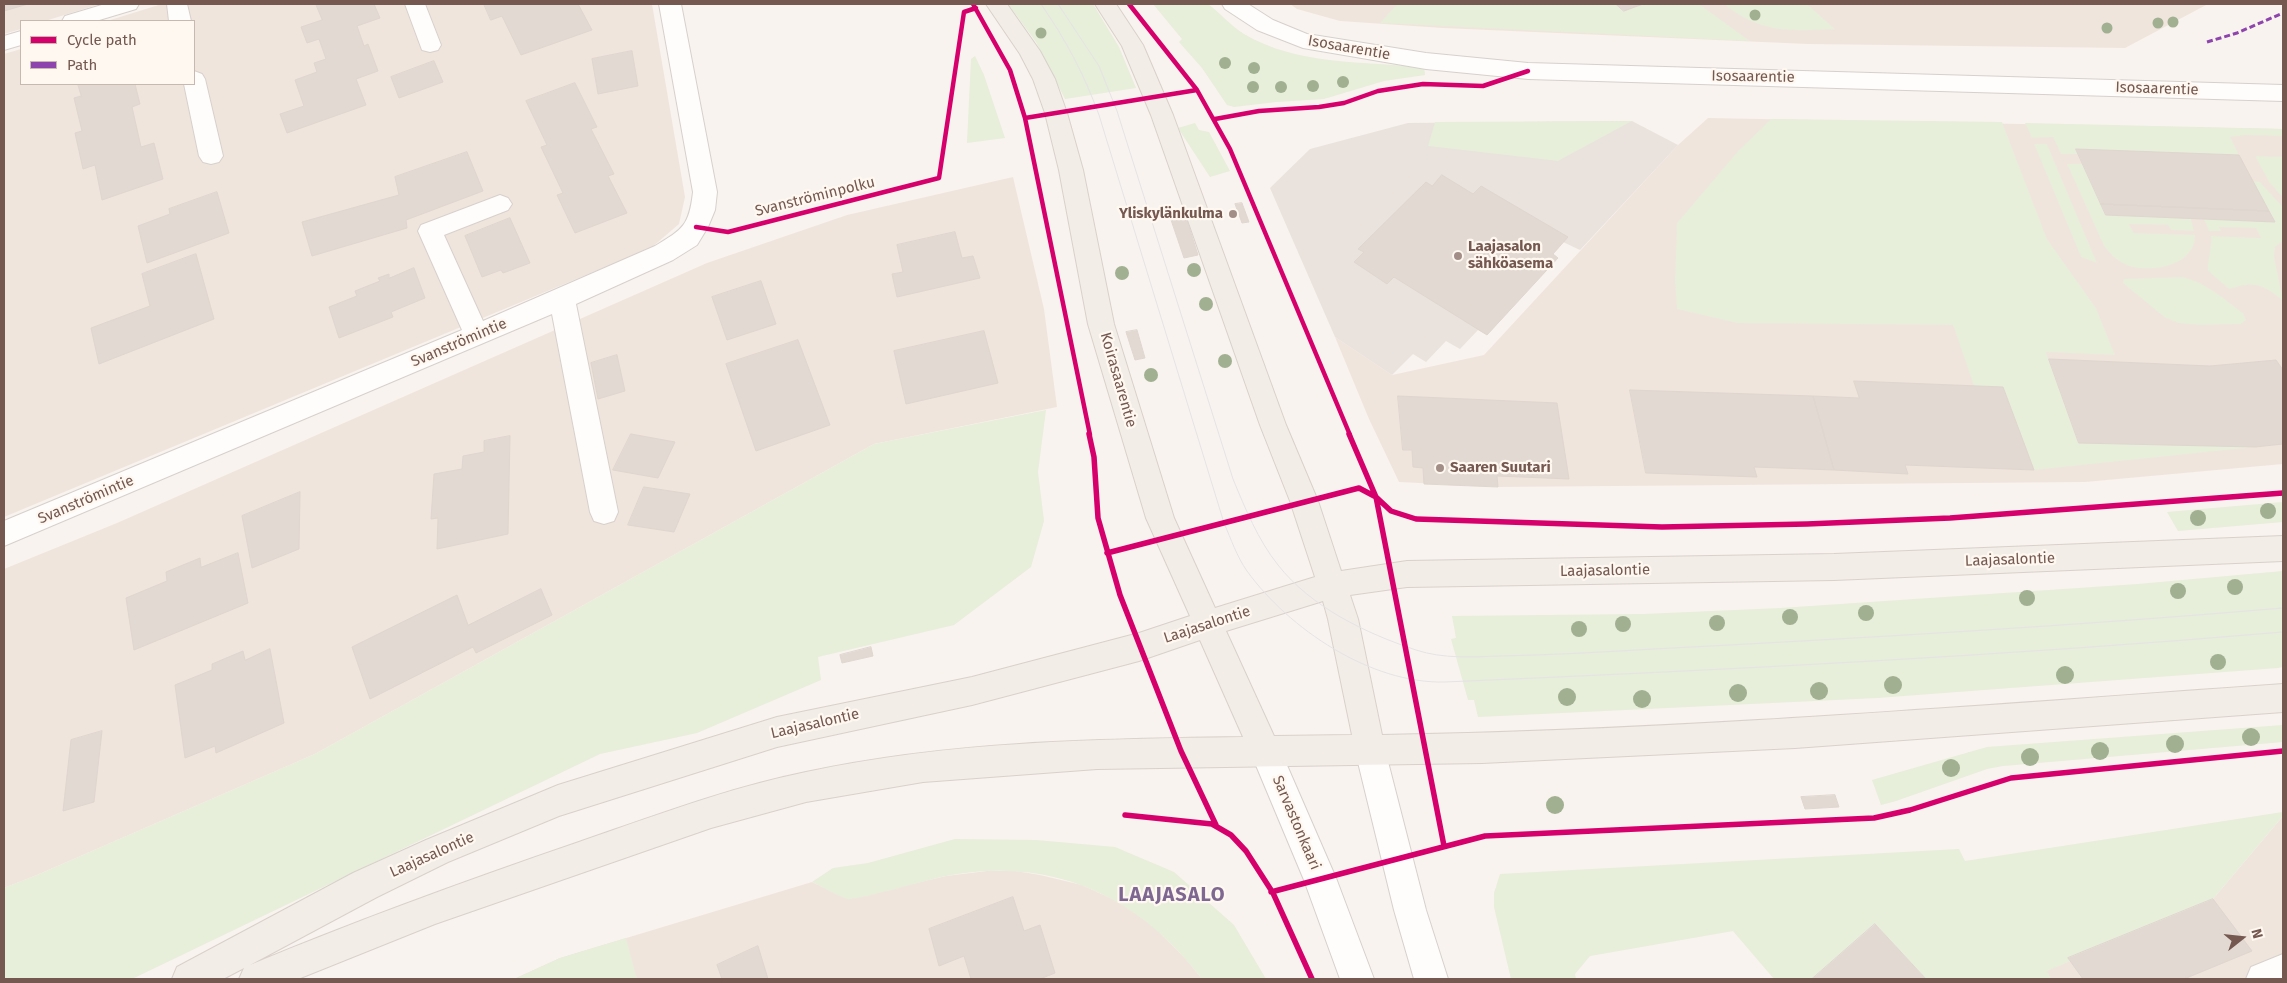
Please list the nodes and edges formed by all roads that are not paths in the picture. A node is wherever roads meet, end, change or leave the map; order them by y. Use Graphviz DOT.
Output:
graph roads {
  1 [pos="128,4"];
  2 [pos="176,4"];
  3 [pos="415,4"];
  4 [pos="670,4"];
  5 [pos="996,4"];
  6 [pos="1105,4"];
  7 [pos="1233,4"];
  8 [pos="76,20"];
  9 [pos="180,20"];
  10 [pos="20,38"];
  11 [pos="4,43"];
  12 [pos="430,45"];
  13 [pos="195,84"];
  14 [pos="2283,93"];
  15 [pos="211,156"];
  16 [pos="500,204"];
  17 [pos="562,299"];
  18 [pos="477,335"];
  19 [pos="604,512"];
  20 [pos="4,534"];
  21 [pos="2283,548"];
  22 [pos="1333,586"];
  23 [pos="1209,623"];
  24 [pos="2283,698"];
  25 [pos="1370,750"];
  26 [pos="1265,752"];
  27 [pos="2283,971"];
  28 [pos="188,979"];
  29 [pos="256,979"];
  30 [pos="1357,979"];
  31 [pos="1431,979"];
  32 [pos="2263,979"];
  1 -- 8 [label="street"];
  2 -- 9 [label="street"];
  3 -- 12 [label="street"];
  4 -- 17 [label="street, Svanströmintie"];
  5 -- 23 [label="main road, Koirasaarentie"];
  6 -- 22 [label="main road"];
  7 -- 14 [label="street, Isosaarentie"];
  10 -- 11 [label="street"];
  13 -- 15 [label="street"];
  16 -- 18 [label="street"];
  17 -- 18 [label="street, Svanströmintie"];
  17 -- 19 [label="street"];
  18 -- 20 [label="street, Svanströmintie"];
  21 -- 22 [label="main road, Laajasalontie"];
  22 -- 23 [label="main road, Laajasalontie"];
  22 -- 25 [label="main road"];
  23 -- 26 [label="main road, Koirasaarentie"];
  23 -- 28 [label="main road, Laajasalontie"];
  24 -- 25 [label="main road"];
  25 -- 26 [label="main road"];
  25 -- 31 [label="street"];
  26 -- 29 [label="main road"];
  26 -- 30 [label="street, Sarvastonkaari"];
  27 -- 32 [label="street"];
}
